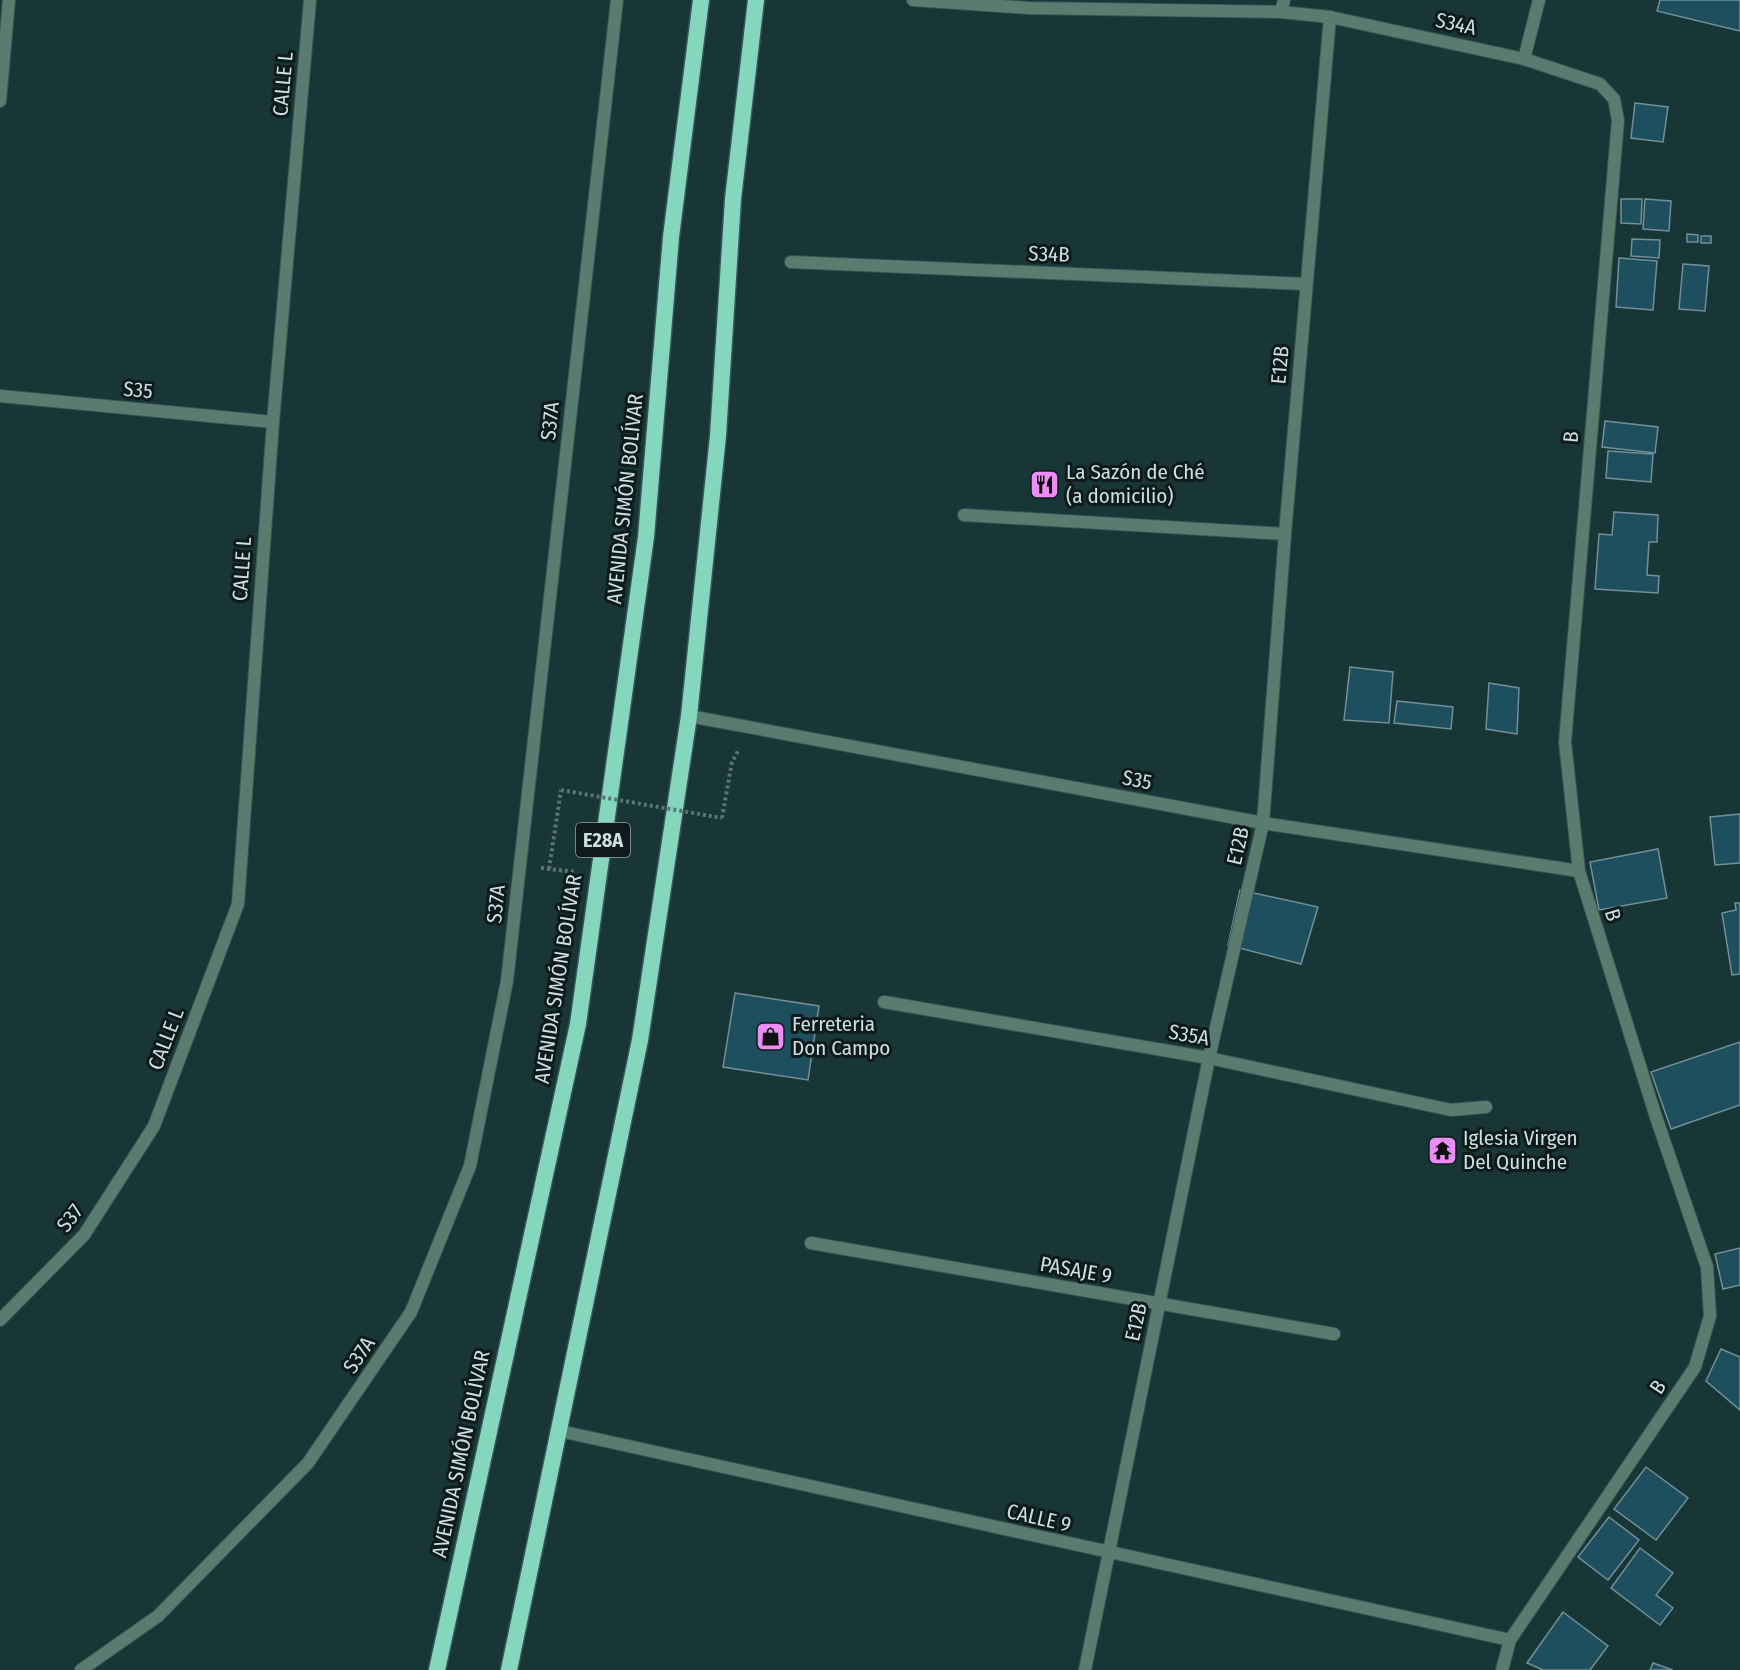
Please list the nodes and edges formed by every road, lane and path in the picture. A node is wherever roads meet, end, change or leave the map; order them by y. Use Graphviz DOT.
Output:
graph roads {
  1 [pos="9,0"];
  2 [pos="310,0"];
  3 [pos="617,0"];
  4 [pos="702,0"];
  5 [pos="756,0"];
  6 [pos="913,0"];
  7 [pos="1539,0"];
  8 [pos="1030,4"];
  9 [pos="1283,6"];
  10 [pos="1330,17"];
  11 [pos="1524,59"];
  12 [pos="1614,99"];
  13 [pos="0,100"];
  14 [pos="791,262"];
  15 [pos="1306,284"];
  16 [pos="0,396"];
  17 [pos="273,422"];
  18 [pos="964,515"];
  19 [pos="1285,534"];
  20 [pos="689,716"];
  21 [pos="732,762"];
  22 [pos="1263,823"];
  23 [pos="519,866"];
  24 [pos="549,869"];
  25 [pos="1579,871"];
  26 [pos="599,874"];
  27 [pos="884,1002"];
  28 [pos="1209,1058"];
  29 [pos="1486,1107"];
  30 [pos="154,1126"];
  31 [pos="811,1244"];
  32 [pos="1160,1304"];
  33 [pos="0,1320"];
  34 [pos="1334,1334"];
  35 [pos="560,1431"];
  36 [pos="1108,1553"];
  37 [pos="1510,1640"];
  38 [pos="81,1670"];
  39 [pos="437,1670"];
  40 [pos="509,1670"];
  41 [pos="1085,1670"];
  42 [pos="1502,1670"];
  1 -- 13 [label="street"];
  2 -- 17 [label="street, CALLE L"];
  3 -- 23 [label="street, S37A"];
  4 -- 26 [label="highway, AVENIDA SIMÓN BOLÍVAR / E28A"];
  5 -- 20 [label="highway"];
  6 -- 8 [label="street, S34A"];
  7 -- 11 [label="street"];
  8 -- 9 [label="street, S34A"];
  9 -- 10 [label="street, S34A"];
  10 -- 11 [label="street, S34A"];
  10 -- 15 [label="street, E12B"];
  11 -- 12 [label="street, S34A"];
  12 -- 25 [label="street, B"];
  14 -- 15 [label="street, S34B"];
  15 -- 19 [label="street, E12B"];
  16 -- 17 [label="street, S35"];
  17 -- 30 [label="street, CALLE L"];
  18 -- 19 [label="street"];
  19 -- 22 [label="street, E12B"];
  20 -- 22 [label="street, S35"];
  20 -- 35 [label="highway"];
  21 -- 24 [label="path, bridge"];
  22 -- 25 [label="street, S35"];
  22 -- 28 [label="street, E12B"];
  23 -- 24 [label="path"];
  23 -- 38 [label="street, S37A"];
  24 -- 26 [label="path"];
  25 -- 37 [label="street, B"];
  26 -- 39 [label="highway, AVENIDA SIMÓN BOLÍVAR / E28A"];
  27 -- 28 [label="street, S35A"];
  28 -- 29 [label="street, S35A"];
  28 -- 32 [label="street, E12B"];
  30 -- 33 [label="street, S37"];
  31 -- 32 [label="street, PASAJE 9"];
  32 -- 34 [label="street, PASAJE 9"];
  32 -- 36 [label="street, E12B"];
  35 -- 36 [label="street, CALLE 9"];
  35 -- 40 [label="highway"];
  36 -- 37 [label="street, CALLE 9"];
  36 -- 41 [label="street, E12B"];
  37 -- 42 [label="street, B"];
}
